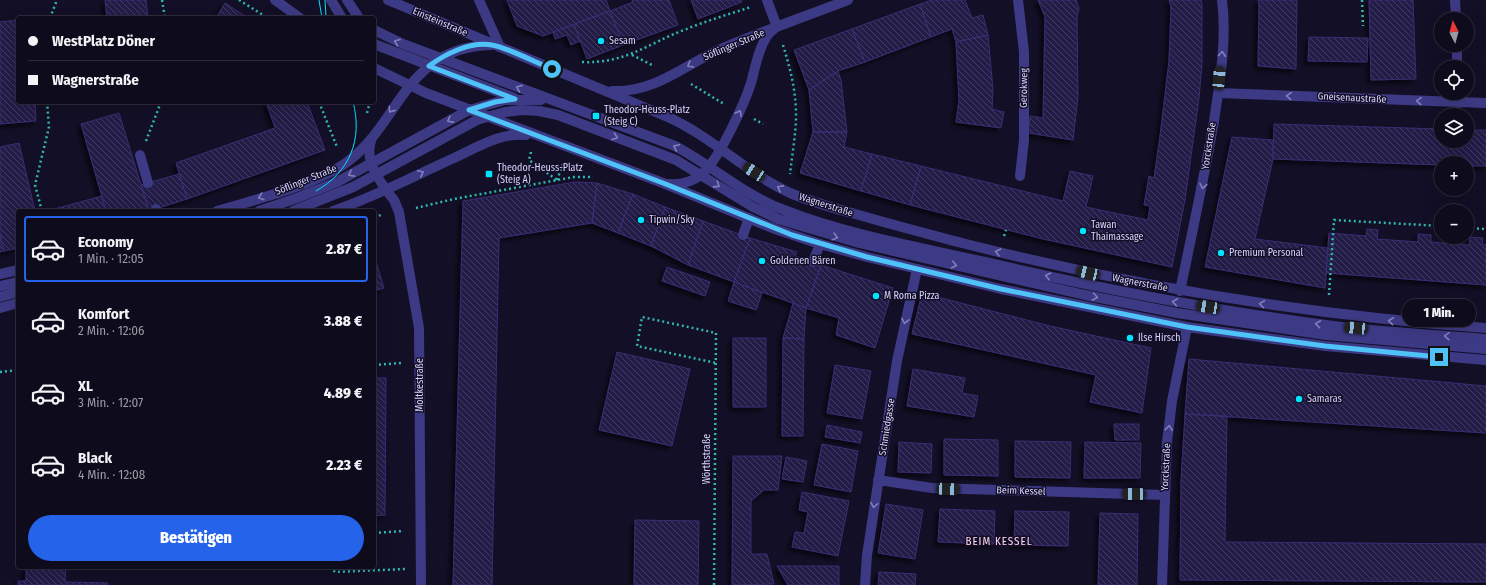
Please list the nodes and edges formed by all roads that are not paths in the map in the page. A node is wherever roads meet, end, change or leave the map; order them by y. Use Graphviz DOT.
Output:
graph roads {
  1 [pos="331,0"];
  2 [pos="347,0"];
  3 [pos="388,0"];
  4 [pos="479,0"];
  5 [pos="848,0"];
  6 [pos="1018,0"];
  7 [pos="1222,0"];
  8 [pos="1455,0"];
  9 [pos="767,1"];
  10 [pos="280,2"];
  11 [pos="1456,12"];
  12 [pos="298,16"];
  13 [pos="341,16"];
  14 [pos="358,16"];
  15 [pos="777,27"];
  16 [pos="376,31"];
  17 [pos="376,45"];
  18 [pos="496,46"];
  19 [pos="441,58"];
  20 [pos="429,66"];
  21 [pos="376,69"];
  22 [pos="408,86"];
  23 [pos="598,89"];
  24 [pos="1218,93"];
  25 [pos="1434,98"];
  26 [pos="515,99"];
  27 [pos="1469,100"];
  28 [pos="1486,103"];
  29 [pos="569,106"];
  30 [pos="469,110"];
  31 [pos="558,115"];
  32 [pos="486,117"];
  33 [pos="374,134"];
  34 [pos="534,136"];
  35 [pos="721,148"];
  36 [pos="140,155"];
  37 [pos="370,164"];
  38 [pos="709,167"];
  39 [pos="336,168"];
  40 [pos="375,174"];
  41 [pos="701,175"];
  42 [pos="1020,176"];
  43 [pos="148,183"];
  44 [pos="663,183"];
  45 [pos="386,190"];
  46 [pos="316,191"];
  47 [pos="223,209"];
  48 [pos="265,209"];
  49 [pos="298,209"];
  50 [pos="338,209"];
  51 [pos="749,218"];
  52 [pos="743,235"];
  53 [pos="820,244"];
  54 [pos="813,262"];
  55 [pos="16,270"];
  56 [pos="917,270"];
  57 [pos="0,274"];
  58 [pos="16,282"];
  59 [pos="0,286"];
  60 [pos="1180,291"];
  61 [pos="16,293"];
  62 [pos="0,297"];
  63 [pos="16,304"];
  64 [pos="0,308"];
  65 [pos="1187,327"];
  66 [pos="1486,328"];
  67 [pos="1486,339"];
  68 [pos="1486,349"];
  69 [pos="1486,360"];
  70 [pos="878,480"];
  71 [pos="1165,495"];
  72 [pos="421,585"];
  73 [pos="865,585"];
  74 [pos="1162,585"];
  1 -- 13 [label="street"];
  2 -- 14 [label="street"];
  3 -- 18 [label="street, Einsteinstraße"];
  4 -- 18 [label="street"];
  5 -- 15 [label="street, Söflinger Straße"];
  6 -- 42 [label="street, Gerokweg"];
  24 -- 7 [label="street, Yorckstraße, one-way"];
  8 -- 11 [label="street"];
  9 -- 15 [label="street"];
  10 -- 12 [label="street"];
  15 -- 23 [label="street, Söflinger Straße, one-way"];
  35 -- 15 [label="street, one-way"];
  19 -- 16 [label="street, one-way"];
  17 -- 20 [label="street"];
  18 -- 19 [label="street, Söflinger Straße"];
  18 -- 23 [label="street, Einsteinstraße"];
  19 -- 20 [label="street, Söflinger Straße"];
  29 -- 19 [label="street, one-way"];
  20 -- 22 [label="street, Söflinger Straße"];
  20 -- 26 [label="street"];
  21 -- 22 [label="street"];
  22 -- 30 [label="street"];
  22 -- 33 [label="street, Söflinger Straße, one-way"];
  23 -- 35 [label="street, Wagnerstraße"];
  25 -- 24 [label="street, Gneisenaustraße, one-way"];
  24 -- 60 [label="street, Yorckstraße, one-way"];
  26 -- 29 [label="street"];
  26 -- 30 [label="street"];
  26 -- 31 [label="street"];
  27 -- 28 [label="street, Gneisenaustraße"];
  38 -- 29 [label="street, one-way"];
  30 -- 32 [label="street"];
  30 -- 37 [label="street, one-way"];
  31 -- 32 [label="street"];
  31 -- 41 [label="street, one-way"];
  32 -- 34 [label="street"];
  32 -- 40 [label="street"];
  33 -- 37 [label="street"];
  33 -- 39 [label="street, Söflinger Straße"];
  34 -- 44 [label="street"];
  45 -- 34 [label="street, one-way"];
  35 -- 38 [label="street"];
  60 -- 35 [label="street, Wagnerstraße, one-way"];
  36 -- 43 [label="street"];
  37 -- 40 [label="street, Moltkestraße"];
  37 -- 46 [label="street, one-way"];
  38 -- 41 [label="street"];
  67 -- 38 [label="street, one-way"];
  39 -- 46 [label="street"];
  39 -- 47 [label="street, Söflinger Straße, one-way"];
  40 -- 45 [label="street, Moltkestraße"];
  40 -- 49 [label="street"];
  41 -- 44 [label="street"];
  41 -- 68 [label="street, one-way"];
  44 -- 51 [label="street"];
  45 -- 50 [label="street"];
  45 -- 72 [label="street, Moltkestraße"];
  46 -- 48 [label="street"];
  51 -- 52 [label="street"];
  51 -- 53 [label="street"];
  53 -- 54 [label="street"];
  53 -- 56 [label="street"];
  55 -- 57 [label="street"];
  56 -- 65 [label="street"];
  56 -- 70 [label="street, Schmiedgasse, one-way"];
  58 -- 59 [label="street"];
  66 -- 60 [label="street, Wagnerstraße, one-way"];
  61 -- 62 [label="street"];
  63 -- 64 [label="street"];
  65 -- 69 [label="street"];
  71 -- 65 [label="street, Yorckstraße, one-way"];
  70 -- 71 [label="street, Beim Kessel"];
  70 -- 73 [label="street, Schmiedgasse, one-way"];
  71 -- 74 [label="street, Yorckstraße"];
}
